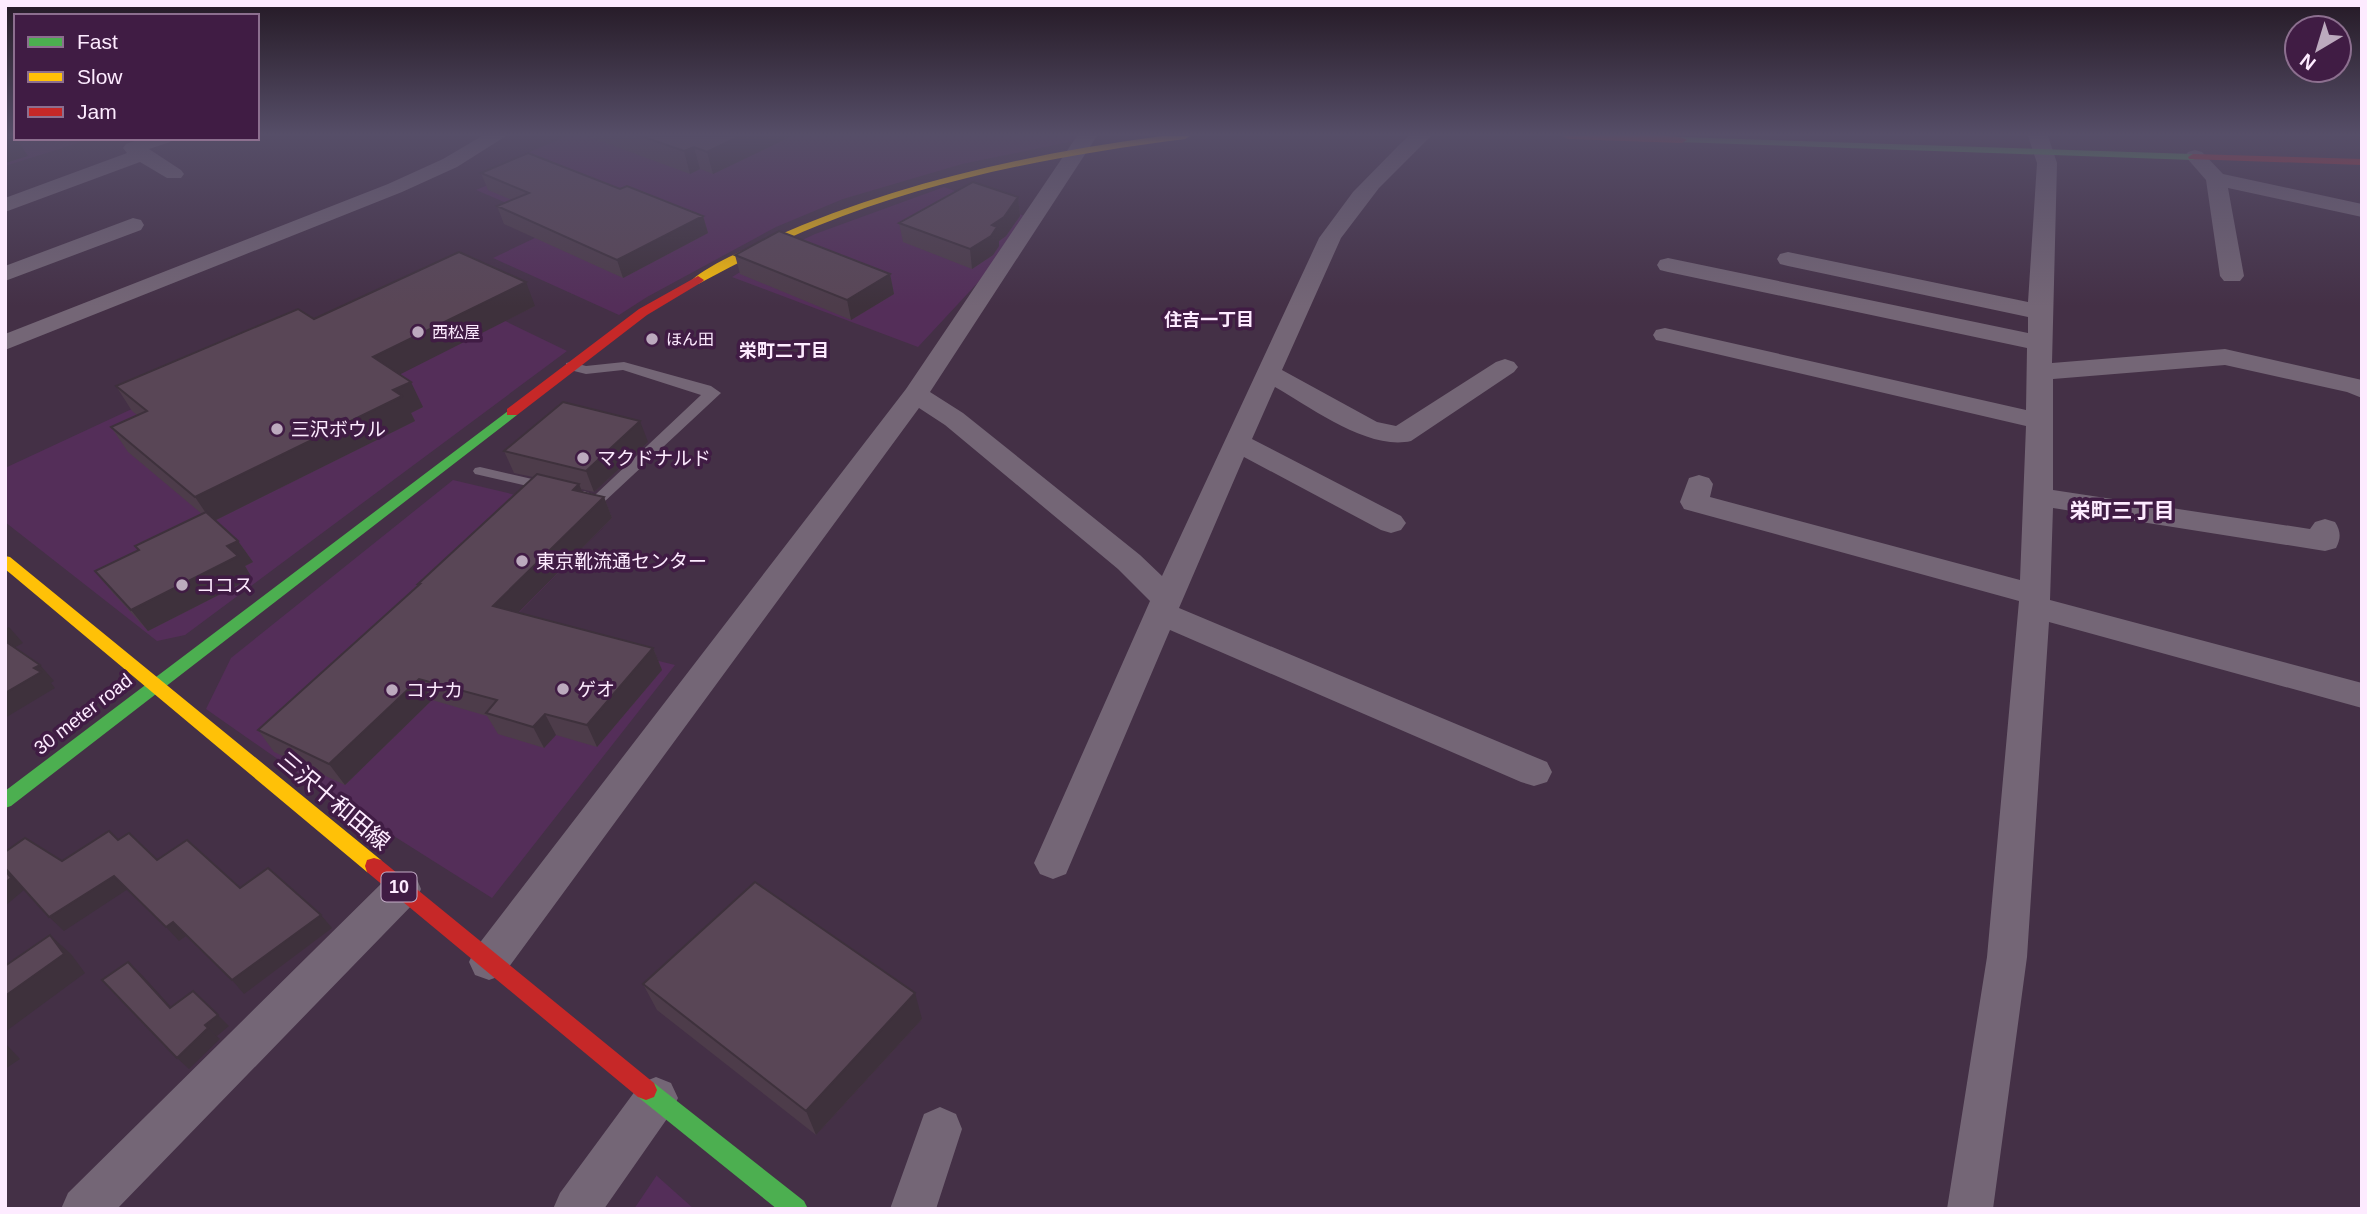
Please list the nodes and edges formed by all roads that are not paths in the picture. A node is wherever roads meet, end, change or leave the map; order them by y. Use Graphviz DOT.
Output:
graph roads {
  1 [pos="40,193"];
  2 [pos="383,193"];
  3 [pos="904,193"];
  4 [pos="1050,193"];
  5 [pos="1364,193"];
  6 [pos="2046,193"];
  7 [pos="2218,193"];
  8 [pos="2278,193"];
  9 [pos="5,206"];
  10 [pos="2362,211"];
  11 [pos="133,225"];
  12 [pos="1788,259"];
  13 [pos="1668,265"];
  14 [pos="5,274"];
  15 [pos="2232,276"];
  16 [pos="2040,312"];
  17 [pos="1665,335"];
  18 [pos="5,343"];
  19 [pos="2040,343"];
  20 [pos="571,366"];
  21 [pos="1505,367"];
  22 [pos="2040,372"];
  23 [pos="1268,373"];
  24 [pos="2362,390"];
  25 [pos="916,394"];
  26 [pos="2039,421"];
  27 [pos="1237,442"];
  28 [pos="480,471"];
  29 [pos="1699,485"];
  30 [pos="2039,496"];
  31 [pos="1391,523"];
  32 [pos="2325,530"];
  33 [pos="5,561"];
  34 [pos="2034,601"];
  35 [pos="1163,606"];
  36 [pos="154,685"];
  37 [pos="2362,696"];
  38 [pos="1534,772"];
  39 [pos="5,801"];
  40 [pos="1054,863"];
  41 [pos="402,889"];
  42 [pos="489,962"];
  43 [pos="656,1098"];
  44 [pos="940,1129"];
  45 [pos="84,1209"];
  46 [pos="576,1209"];
  47 [pos="796,1209"];
  48 [pos="913,1209"];
  49 [pos="1970,1209"];
  1 -- 9 [label="street"];
  2 -- 18 [label="street"];
  3 -- 20 [label="main road, 30 meter road"];
  4 -- 25 [label="street"];
  5 -- 23 [label="street"];
  6 -- 16 [label="street"];
  7 -- 15 [label="street"];
  8 -- 10 [label="street"];
  11 -- 14 [label="street"];
  12 -- 16 [label="street"];
  13 -- 19 [label="street"];
  16 -- 19 [label="street"];
  17 -- 26 [label="street"];
  19 -- 22 [label="street"];
  20 -- 28 [label="lane"];
  20 -- 36 [label="main road, 30 meter road"];
  21 -- 23 [label="street"];
  22 -- 24 [label="street"];
  22 -- 26 [label="street"];
  23 -- 27 [label="street"];
  25 -- 35 [label="street"];
  25 -- 42 [label="street"];
  26 -- 30 [label="street"];
  27 -- 31 [label="street"];
  27 -- 35 [label="street"];
  29 -- 34 [label="street"];
  30 -- 32 [label="street"];
  30 -- 34 [label="street"];
  33 -- 36 [label="main road, 三沢十和田線 / 10"];
  34 -- 37 [label="street"];
  34 -- 49 [label="street"];
  35 -- 38 [label="street"];
  35 -- 40 [label="street"];
  36 -- 39 [label="main road, 30 meter road"];
  36 -- 41 [label="main road, 三沢十和田線 / 10"];
  41 -- 42 [label="main road, 三沢十和田線 / 10"];
  41 -- 45 [label="street"];
  42 -- 43 [label="main road, 三沢十和田線 / 10"];
  43 -- 46 [label="street"];
  43 -- 47 [label="main road, 三沢十和田線 / 10"];
  44 -- 48 [label="street"];
}
